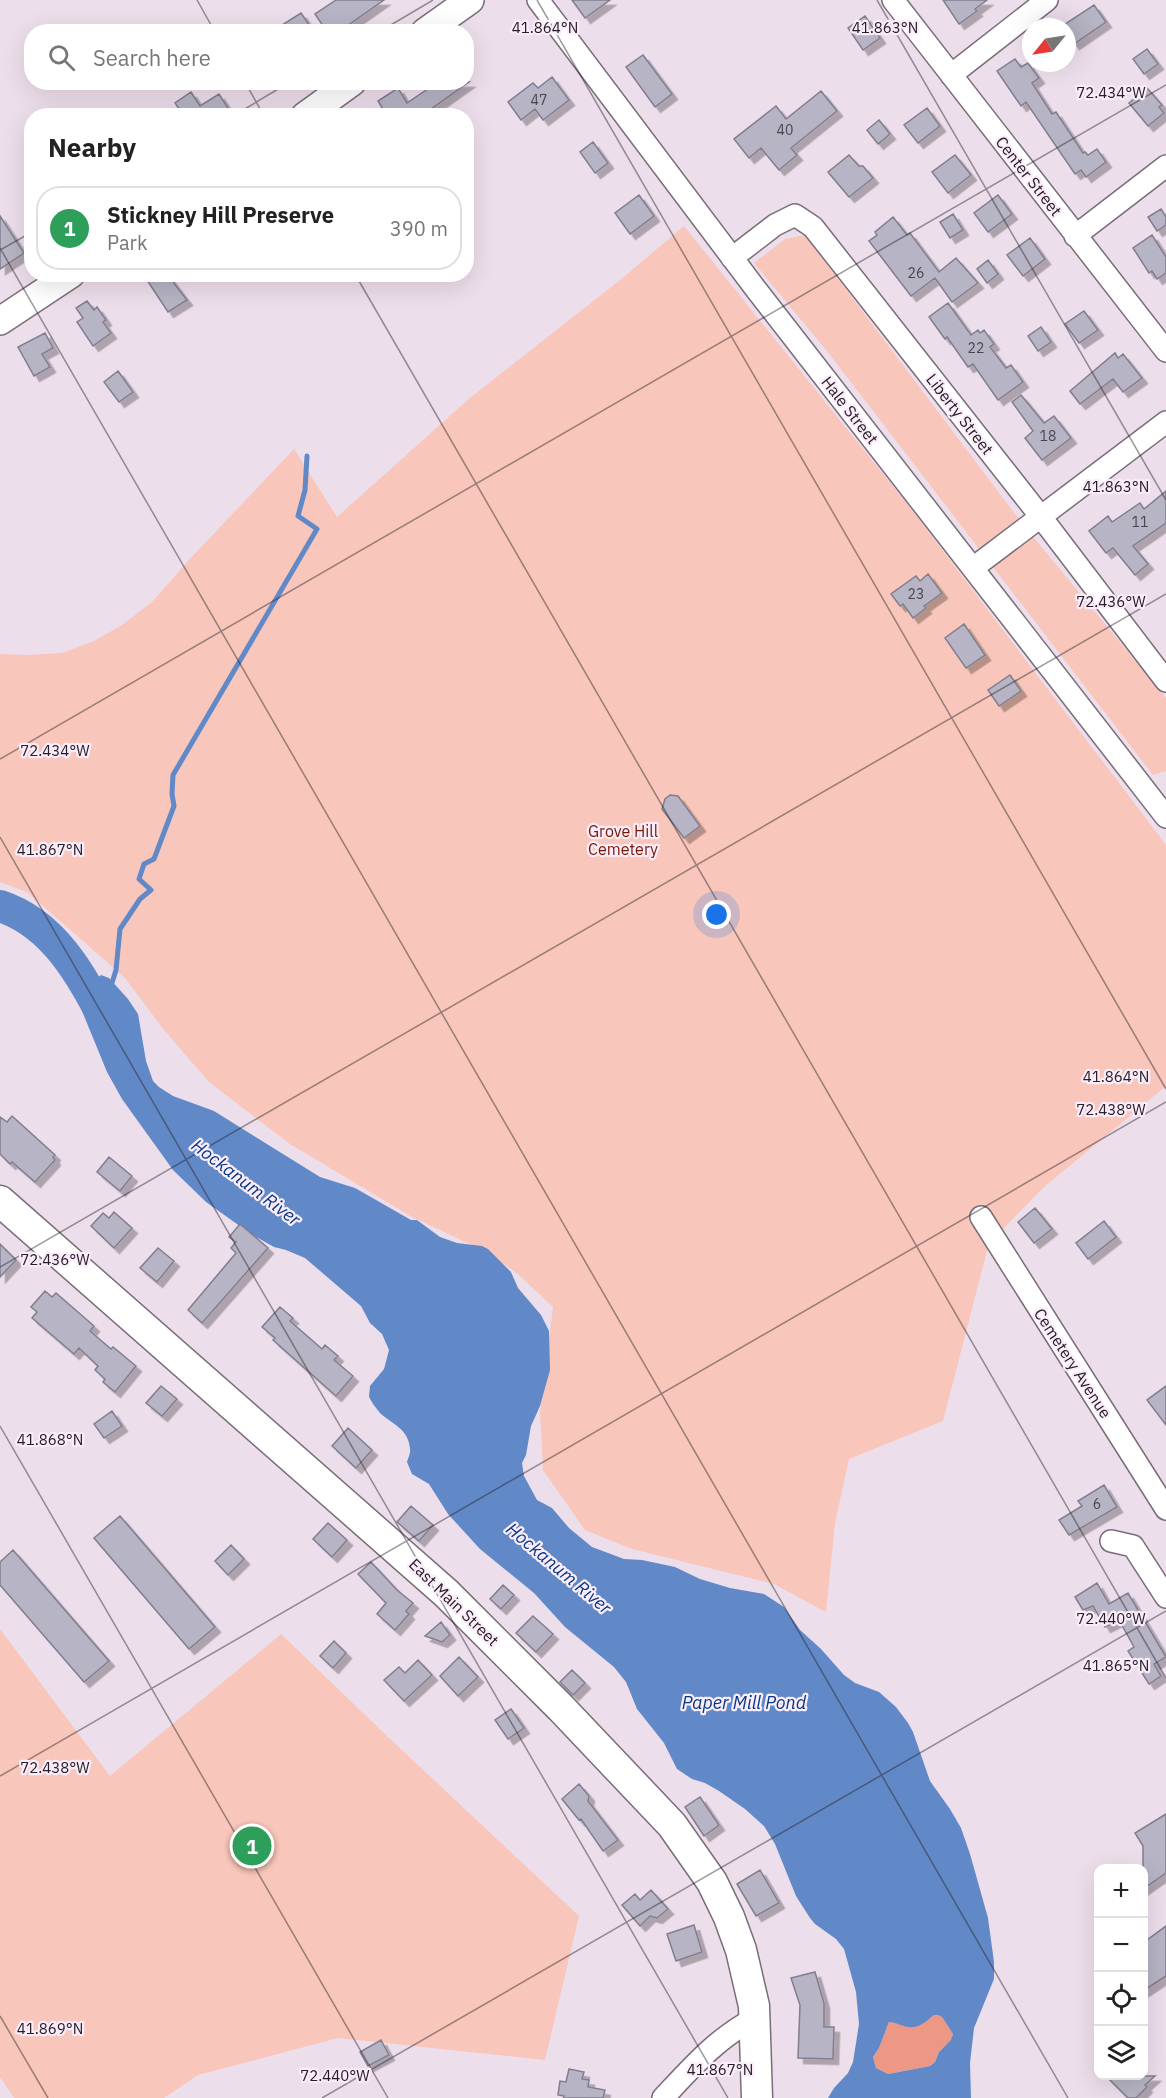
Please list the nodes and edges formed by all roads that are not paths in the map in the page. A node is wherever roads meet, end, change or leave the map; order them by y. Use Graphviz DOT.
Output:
graph roads {
  1 [pos="470,0"];
  2 [pos="538,0"];
  3 [pos="893,0"];
  4 [pos="1047,0"];
  5 [pos="436,24"];
  6 [pos="951,75"];
  7 [pos="341,90"];
  8 [pos="316,108"];
  9 [pos="1166,166"];
  10 [pos="1075,236"];
  11 [pos="732,258"];
  12 [pos="58,282"];
  13 [pos="0,321"];
  14 [pos="1166,351"];
  15 [pos="1166,422"];
  16 [pos="1041,517"];
  17 [pos="973,568"];
  18 [pos="1166,681"];
  19 [pos="1163,806"];
  20 [pos="0,1201"];
  21 [pos="981,1217"];
  22 [pos="1166,1509"];
  23 [pos="1111,1541"];
  24 [pos="1166,1597"];
  25 [pos="755,2018"];
  26 [pos="663,2098"];
  27 [pos="757,2098"];
  1 -- 5 [label="street"];
  2 -- 11 [label="street, Hale Street"];
  3 -- 6 [label="street, Center Street"];
  4 -- 6 [label="street"];
  6 -- 10 [label="street, Center Street"];
  7 -- 8 [label="street"];
  9 -- 10 [label="street"];
  10 -- 14 [label="street, Center Street"];
  11 -- 16 [label="street, Liberty Street"];
  11 -- 17 [label="street, Hale Street"];
  12 -- 13 [label="street"];
  15 -- 16 [label="street"];
  16 -- 17 [label="street"];
  16 -- 18 [label="street, Liberty Street"];
  17 -- 19 [label="street, Hale Street"];
  20 -- 25 [label="main road, East Main Street"];
  21 -- 22 [label="street, Cemetery Avenue"];
  23 -- 24 [label="street"];
  25 -- 26 [label="street"];
  25 -- 27 [label="main road, East Main Street"];
}
